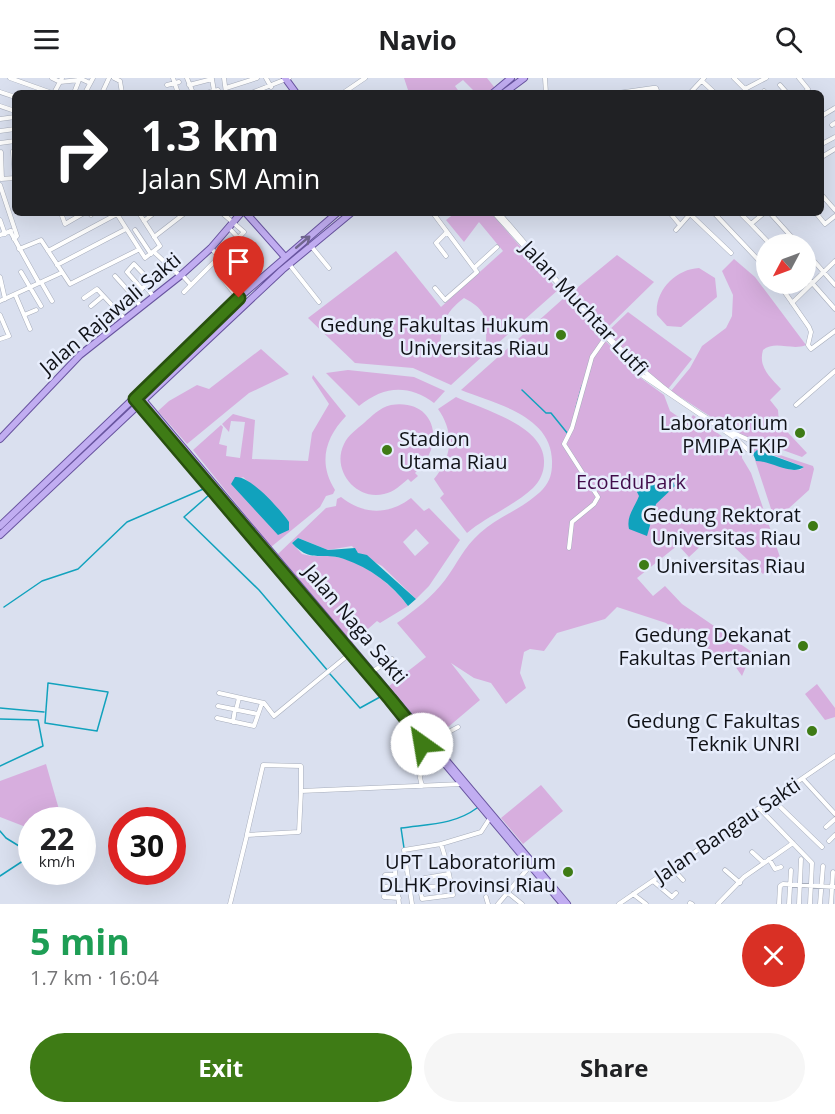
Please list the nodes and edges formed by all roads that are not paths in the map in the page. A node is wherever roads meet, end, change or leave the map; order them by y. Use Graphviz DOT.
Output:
graph roads {
  1 [pos="10,78"];
  2 [pos="28,78"];
  3 [pos="52,78"];
  4 [pos="93,78"];
  5 [pos="114,78"];
  6 [pos="187,78"];
  7 [pos="257,78"];
  8 [pos="266,78"];
  9 [pos="365,78"];
  10 [pos="512,78"];
  11 [pos="524,78"];
  12 [pos="734,78"];
  13 [pos="754,78"];
  14 [pos="766,78"];
  15 [pos="799,78"];
  16 [pos="79,79"];
  17 [pos="212,79"];
  18 [pos="287,79"];
  19 [pos="703,79"];
  20 [pos="61,80"];
  21 [pos="175,81"];
  22 [pos="759,82"];
  23 [pos="25,84"];
  24 [pos="90,84"];
  25 [pos="121,85"];
  26 [pos="167,85"];
  27 [pos="189,85"];
  28 [pos="780,85"];
  29 [pos="36,87"];
  30 [pos="271,87"];
  31 [pos="36,90"];
  32 [pos="44,90"];
  33 [pos="87,90"];
  34 [pos="118,90"];
  35 [pos="122,90"];
  36 [pos="191,90"];
  37 [pos="228,90"];
  38 [pos="261,90"];
  39 [pos="347,90"];
  40 [pos="497,90"];
  41 [pos="508,90"];
  42 [pos="639,90"];
  43 [pos="657,90"];
  44 [pos="693,90"];
  45 [pos="744,90"];
  46 [pos="747,90"];
  47 [pos="784,90"];
  48 [pos="807,90"];
  49 [pos="0,106"];
  50 [pos="8,109"];
  51 [pos="12,110"];
  52 [pos="2,119"];
  53 [pos="1,152"];
  54 [pos="1,171"];
  55 [pos="1,179"];
  56 [pos="0,187"];
  57 [pos="824,198"];
  58 [pos="835,210"];
  59 [pos="62,216"];
  60 [pos="79,216"];
  61 [pos="112,216"];
  62 [pos="119,216"];
  63 [pos="141,216"];
  64 [pos="150,216"];
  65 [pos="181,216"];
  66 [pos="224,216"];
  67 [pos="241,216"];
  68 [pos="247,216"];
  69 [pos="334,216"];
  70 [pos="347,216"];
  71 [pos="435,216"];
  72 [pos="497,216"];
  73 [pos="502,216"];
  74 [pos="672,216"];
  75 [pos="688,216"];
  76 [pos="692,216"];
  77 [pos="717,216"];
  78 [pos="743,216"];
  79 [pos="761,216"];
  80 [pos="775,216"];
  81 [pos="818,216"];
  82 [pos="835,216"];
  83 [pos="0,220"];
  84 [pos="144,221"];
  85 [pos="752,224"];
  86 [pos="231,225"];
  87 [pos="680,225"];
  88 [pos="12,230"];
  89 [pos="126,230"];
  90 [pos="135,230"];
  91 [pos="676,230"];
  92 [pos="446,233"];
  93 [pos="761,234"];
  94 [pos="790,234"];
  95 [pos="2,235"];
  96 [pos="154,237"];
  97 [pos="239,238"];
  98 [pos="244,244"];
  99 [pos="310,246"];
  100 [pos="211,248"];
  101 [pos="497,248"];
  102 [pos="19,249"];
  103 [pos="138,250"];
  104 [pos="48,251"];
  105 [pos="152,253"];
  106 [pos="731,253"];
  107 [pos="285,256"];
  108 [pos="446,256"];
  109 [pos="220,258"];
  110 [pos="756,258"];
  111 [pos="835,261"];
  112 [pos="289,264"];
  113 [pos="57,266"];
  114 [pos="816,266"];
  115 [pos="329,268"];
  116 [pos="474,268"];
  117 [pos="21,272"];
  118 [pos="823,272"];
  119 [pos="61,273"];
  120 [pos="115,276"];
  121 [pos="181,276"];
  122 [pos="0,277"];
  123 [pos="156,278"];
  124 [pos="816,278"];
  125 [pos="151,282"];
  126 [pos="40,283"];
  127 [pos="191,285"];
  128 [pos="835,285"];
  129 [pos="30,287"];
  130 [pos="816,287"];
  131 [pos="143,288"];
  132 [pos="435,288"];
  133 [pos="184,292"];
  134 [pos="15,294"];
  135 [pos="786,294"];
  136 [pos="801,294"];
  137 [pos="103,296"];
  138 [pos="133,296"];
  139 [pos="154,297"];
  140 [pos="240,297"];
  141 [pos="84,298"];
  142 [pos="2,300"];
  143 [pos="52,301"];
  144 [pos="247,302"];
  145 [pos="320,302"];
  146 [pos="792,303"];
  147 [pos="41,306"];
  148 [pos="92,306"];
  149 [pos="141,308"];
  150 [pos="835,309"];
  151 [pos="36,310"];
  152 [pos="0,315"];
  153 [pos="24,315"];
  154 [pos="125,320"];
  155 [pos="30,329"];
  156 [pos="835,331"];
  157 [pos="606,337"];
  158 [pos="0,339"];
  159 [pos="835,371"];
  160 [pos="139,400"];
  161 [pos="796,405"];
  162 [pos="116,422"];
  163 [pos="0,439"];
  164 [pos="0,526"];
  165 [pos="0,535"];
  166 [pos="569,548"];
  167 [pos="353,651"];
  168 [pos="392,658"];
  169 [pos="373,671"];
  170 [pos="219,693"];
  171 [pos="239,698"];
  172 [pos="262,703"];
  173 [pos="218,706"];
  174 [pos="236,709"];
  175 [pos="258,714"];
  176 [pos="217,718"];
  177 [pos="233,722"];
  178 [pos="458,727"];
  179 [pos="423,740"];
  180 [pos="432,741"];
  181 [pos="833,758"];
  182 [pos="835,764"];
  183 [pos="803,778"];
  184 [pos="462,784"];
  185 [pos="422,786"];
  186 [pos="301,792"];
  187 [pos="773,800"];
  188 [pos="760,809"];
  189 [pos="835,814"];
  190 [pos="490,818"];
  191 [pos="835,819"];
  192 [pos="826,827"];
  193 [pos="247,836"];
  194 [pos="835,836"];
  195 [pos="829,841"];
  196 [pos="793,843"];
  197 [pos="441,844"];
  198 [pos="822,847"];
  199 [pos="752,852"];
  200 [pos="769,859"];
  201 [pos="801,859"];
  202 [pos="764,863"];
  203 [pos="531,866"];
  204 [pos="823,866"];
  205 [pos="781,867"];
  206 [pos="672,868"];
  207 [pos="725,870"];
  208 [pos="791,870"];
  209 [pos="833,872"];
  210 [pos="449,874"];
  211 [pos="384,875"];
  212 [pos="683,880"];
  213 [pos="653,881"];
  214 [pos="740,883"];
  215 [pos="790,884"];
  216 [pos="451,885"];
  217 [pos="800,885"];
  218 [pos="397,886"];
  219 [pos="811,886"];
  220 [pos="821,886"];
  221 [pos="834,887"];
  222 [pos="420,888"];
  223 [pos="507,892"];
  224 [pos="633,894"];
  225 [pos="674,895"];
  226 [pos="486,897"];
  227 [pos="399,898"];
  228 [pos="230,904"];
  229 [pos="399,904"];
  230 [pos="412,904"];
  231 [pos="488,904"];
  232 [pos="498,904"];
  233 [pos="522,904"];
  234 [pos="562,904"];
  235 [pos="567,904"];
  236 [pos="619,904"];
  237 [pos="646,904"];
  238 [pos="718,904"];
  239 [pos="779,904"];
  240 [pos="789,904"];
  241 [pos="799,904"];
  242 [pos="810,904"];
  243 [pos="820,904"];
  244 [pos="831,904"];
  1 -- 23 [label="street"];
  2 -- 23 [label="street"];
  3 -- 20 [label="street"];
  4 -- 24 [label="street"];
  5 -- 25 [label="street"];
  6 -- 27 [label="street"];
  7 -- 37 [label="street"];
  8 -- 30 [label="street"];
  9 -- 39 [label="street"];
  10 -- 40 [label="main road"];
  11 -- 41 [label="main road"];
  12 -- 45 [label="street"];
  13 -- 22 [label="street"];
  14 -- 22 [label="street"];
  15 -- 48 [label="street"];
  16 -- 20 [label="street"];
  16 -- 24 [label="street"];
  17 -- 27 [label="street"];
  18 -- 30 [label="street"];
  19 -- 44 [label="street"];
  21 -- 26 [label="street"];
  22 -- 46 [label="street"];
  23 -- 29 [label="street"];
  24 -- 33 [label="street"];
  25 -- 34 [label="street"];
  25 -- 35 [label="street"];
  27 -- 36 [label="street"];
  28 -- 47 [label="street"];
  29 -- 31 [label="street"];
  29 -- 32 [label="street"];
  30 -- 38 [label="street"];
  42 -- 43 [label="street"];
  49 -- 50 [label="street"];
  50 -- 51 [label="street"];
  50 -- 52 [label="street"];
  53 -- 54 [label="street"];
  54 -- 55 [label="street"];
  56 -- 88 [label="street"];
  57 -- 58 [label="street"];
  59 -- 60 [label="street"];
  61 -- 104 [label="street"];
  62 -- 89 [label="street"];
  63 -- 84 [label="street"];
  64 -- 84 [label="street"];
  65 -- 96 [label="street"];
  66 -- 86 [label="street"];
  67 -- 86 [label="main road, Jalan Rajawali Sakti"];
  68 -- 107 [label="main road"];
  107 -- 69 [label="main road, one-way"];
  70 -- 99 [label="main road"];
  71 -- 92 [label="street"];
  72 -- 157 [label="street, Jalan Muchtar Lutfi"];
  73 -- 157 [label="street, Jalan Muchtar Lutfi"];
  74 -- 87 [label="street"];
  75 -- 87 [label="street"];
  76 -- 106 [label="street"];
  77 -- 110 [label="street"];
  78 -- 85 [label="street"];
  79 -- 85 [label="street"];
  80 -- 94 [label="street"];
  81 -- 82 [label="street"];
  83 -- 95 [label="street"];
  84 -- 96 [label="street"];
  85 -- 93 [label="street"];
  86 -- 97 [label="street"];
  86 -- 97 [label="street"];
  86 -- 100 [label="main road, Jalan Rajawali Sakti"];
  87 -- 91 [label="street"];
  88 -- 95 [label="street"];
  88 -- 102 [label="street"];
  89 -- 103 [label="street"];
  89 -- 113 [label="street"];
  90 -- 105 [label="street"];
  92 -- 108 [label="street"];
  92 -- 116 [label="street"];
  96 -- 105 [label="street"];
  97 -- 98 [label="street"];
  97 -- 109 [label="street"];
  99 -- 112 [label="main road"];
  99 -- 115 [label="street"];
  100 -- 109 [label="street"];
  100 -- 121 [label="main road, Jalan Rajawali Sakti"];
  101 -- 116 [label="street"];
  102 -- 104 [label="street"];
  102 -- 126 [label="street"];
  103 -- 105 [label="street"];
  103 -- 119 [label="street"];
  104 -- 113 [label="street"];
  105 -- 121 [label="street"];
  107 -- 140 [label="main road"];
  109 -- 127 [label="street"];
  109 -- 140 [label="street"];
  111 -- 118 [label="street"];
  112 -- 144 [label="main road"];
  112 -- 145 [label="street"];
  113 -- 119 [label="street"];
  114 -- 118 [label="street"];
  116 -- 132 [label="street"];
  117 -- 129 [label="street"];
  118 -- 124 [label="street"];
  118 -- 128 [label="street"];
  119 -- 126 [label="street"];
  120 -- 138 [label="street"];
  121 -- 127 [label="street"];
  121 -- 139 [label="main road, Jalan Rajawali Sakti"];
  122 -- 142 [label="street"];
  123 -- 125 [label="street"];
  125 -- 131 [label="street"];
  125 -- 131 [label="street"];
  126 -- 129 [label="street"];
  126 -- 143 [label="street"];
  127 -- 133 [label="street"];
  129 -- 134 [label="street"];
  129 -- 147 [label="street"];
  130 -- 150 [label="street"];
  131 -- 138 [label="street"];
  131 -- 139 [label="street"];
  134 -- 142 [label="street"];
  134 -- 153 [label="street"];
  135 -- 146 [label="street"];
  136 -- 146 [label="street"];
  137 -- 141 [label="street"];
  137 -- 148 [label="street"];
  137 -- 154 [label="street"];
  138 -- 149 [label="street"];
  139 -- 149 [label="main road, Jalan Rajawali Sakti"];
  140 -- 144 [label="main road"];
  140 -- 160 [label="main road"];
  144 -- 160 [label="main road"];
  146 -- 156 [label="street"];
  149 -- 154 [label="main road, Jalan Rajawali Sakti"];
  151 -- 153 [label="street"];
  152 -- 158 [label="street"];
  153 -- 155 [label="street"];
  154 -- 163 [label="main road, Jalan Rajawali Sakti"];
  157 -- 166 [label="street"];
  159 -- 161 [label="street"];
  160 -- 162 [label="main road"];
  160 -- 167 [label="main road, Jalan Naga Sakti"];
  162 -- 164 [label="main road"];
  162 -- 165 [label="main road"];
  167 -- 169 [label="main road, Jalan Naga Sakti"];
  167 -- 172 [label="street"];
  167 -- 179 [label="main road, Jalan Naga Sakti"];
  168 -- 169 [label="street"];
  169 -- 180 [label="main road, Jalan Naga Sakti"];
  170 -- 171 [label="street"];
  171 -- 172 [label="street"];
  171 -- 174 [label="street"];
  172 -- 175 [label="street"];
  173 -- 174 [label="street"];
  174 -- 175 [label="street"];
  174 -- 177 [label="street"];
  175 -- 177 [label="street"];
  176 -- 177 [label="street"];
  178 -- 180 [label="street"];
  179 -- 184 [label="main road, Jalan Naga Sakti"];
  179 -- 185 [label="street"];
  180 -- 235 [label="main road, Jalan Naga Sakti"];
  181 -- 182 [label="street"];
  181 -- 183 [label="street, Jalan Bangau Sakti"];
  183 -- 187 [label="street, Jalan Bangau Sakti"];
  183 -- 189 [label="street"];
  184 -- 185 [label="street"];
  184 -- 190 [label="main road, Jalan Naga Sakti"];
  185 -- 186 [label="street"];
  186 -- 193 [label="street"];
  186 -- 193 [label="street"];
  187 -- 188 [label="street, Jalan Bangau Sakti"];
  187 -- 198 [label="street"];
  188 -- 196 [label="street"];
  188 -- 206 [label="street, Jalan Bangau Sakti"];
  190 -- 197 [label="street"];
  190 -- 203 [label="main road, Jalan Naga Sakti"];
  191 -- 192 [label="street"];
  193 -- 228 [label="street"];
  194 -- 195 [label="street"];
  196 -- 200 [label="street"];
  196 -- 219 [label="street"];
  197 -- 210 [label="street"];
  197 -- 230 [label="street"];
  199 -- 202 [label="street"];
  200 -- 202 [label="street"];
  200 -- 205 [label="street"];
  201 -- 217 [label="street"];
  202 -- 214 [label="street"];
  203 -- 223 [label="street"];
  203 -- 234 [label="main road, Jalan Naga Sakti"];
  204 -- 220 [label="street"];
  206 -- 212 [label="street"];
  206 -- 213 [label="street, Jalan Bangau Sakti"];
  207 -- 214 [label="street"];
  208 -- 215 [label="street"];
  209 -- 221 [label="street"];
  210 -- 216 [label="street"];
  210 -- 222 [label="street"];
  211 -- 218 [label="street"];
  213 -- 224 [label="street, Jalan Bangau Sakti"];
  213 -- 225 [label="street"];
  214 -- 238 [label="street"];
  215 -- 217 [label="street"];
  215 -- 239 [label="street"];
  215 -- 240 [label="street"];
  216 -- 222 [label="street"];
  216 -- 222 [label="street"];
  217 -- 219 [label="street"];
  217 -- 241 [label="street"];
  218 -- 227 [label="street"];
  218 -- 227 [label="street"];
  219 -- 220 [label="street"];
  219 -- 242 [label="street"];
  220 -- 221 [label="street"];
  220 -- 243 [label="street"];
  221 -- 244 [label="street"];
  223 -- 232 [label="street"];
  223 -- 233 [label="street"];
  224 -- 236 [label="street, Jalan Bangau Sakti"];
  224 -- 237 [label="street"];
  226 -- 231 [label="street"];
  227 -- 229 [label="street"];
}
